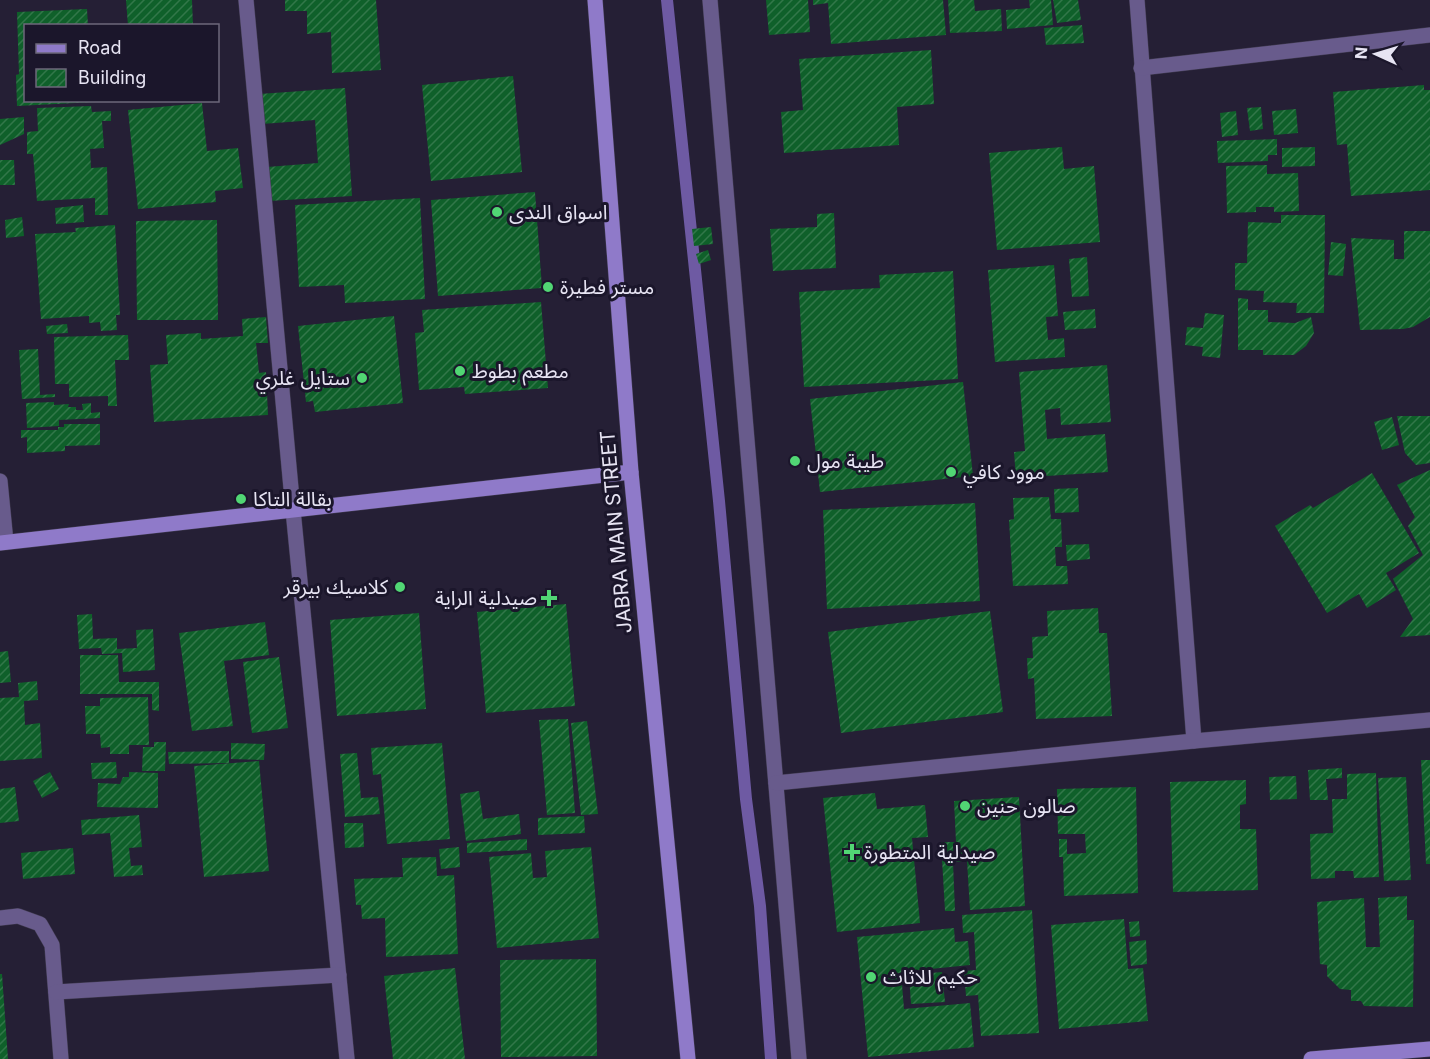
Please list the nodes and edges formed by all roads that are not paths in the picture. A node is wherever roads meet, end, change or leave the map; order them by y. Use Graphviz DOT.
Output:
graph roads {
  1 [pos="246,0"];
  2 [pos="595,0"];
  3 [pos="710,0"];
  4 [pos="1137,0"];
  5 [pos="1430,35"];
  6 [pos="1141,68"];
  7 [pos="631,472"];
  8 [pos="0,481"];
  9 [pos="293,510"];
  10 [pos="3,543"];
  11 [pos="1430,720"];
  12 [pos="1194,741"];
  13 [pos="776,783"];
  14 [pos="0,918"];
  15 [pos="339,975"];
  16 [pos="56,992"];
  17 [pos="1430,1049"];
  18 [pos="61,1059"];
  19 [pos="347,1059"];
  20 [pos="688,1059"];
  21 [pos="799,1059"];
  22 [pos="1311,1059"];
  1 -- 9 [label="street"];
  2 -- 7 [label="main road, JABRA MAIN STREET"];
  3 -- 13 [label="street"];
  4 -- 6 [label="street"];
  5 -- 6 [label="street"];
  6 -- 12 [label="street"];
  7 -- 9 [label="main road"];
  7 -- 20 [label="main road, JABRA MAIN STREET"];
  8 -- 10 [label="street"];
  9 -- 10 [label="main road"];
  9 -- 15 [label="street"];
  11 -- 12 [label="street"];
  12 -- 13 [label="street"];
  13 -- 21 [label="street"];
  14 -- 16 [label="street"];
  15 -- 16 [label="street"];
  15 -- 19 [label="street"];
  16 -- 18 [label="street"];
  17 -- 22 [label="main road"];
}
